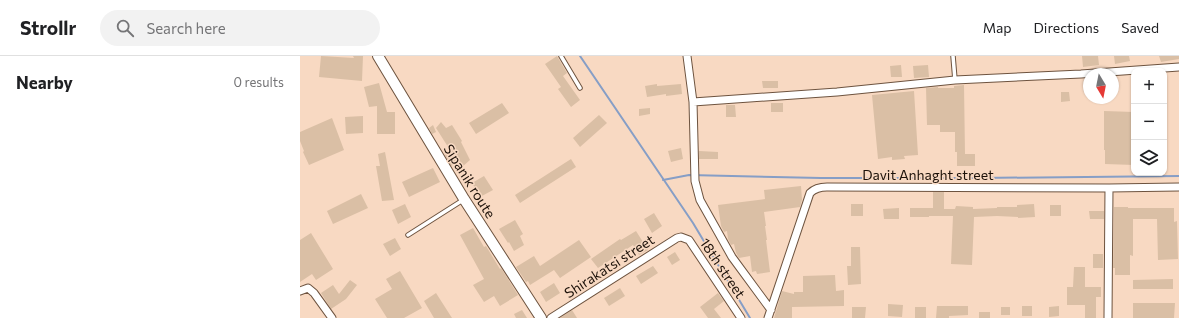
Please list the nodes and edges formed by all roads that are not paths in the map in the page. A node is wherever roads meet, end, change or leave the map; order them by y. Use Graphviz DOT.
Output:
graph roads {
  1 [pos="378,56"];
  2 [pos="561,56"];
  3 [pos="687,56"];
  4 [pos="953,56"];
  5 [pos="1179,67"];
  6 [pos="955,80"];
  7 [pos="580,88"];
  8 [pos="693,102"];
  9 [pos="1179,187"];
  10 [pos="1109,188"];
  11 [pos="464,199"];
  12 [pos="408,235"];
  13 [pos="681,237"];
  14 [pos="300,291"];
  15 [pos="771,310"];
  16 [pos="332,318"];
  17 [pos="541,318"];
  18 [pos="551,318"];
  19 [pos="741,318"];
  20 [pos="768,318"];
  21 [pos="1108,318"];
  1 -- 11 [label="main road, Sipanik route"];
  2 -- 7 [label="lane"];
  3 -- 8 [label="street"];
  4 -- 6 [label="lane"];
  5 -- 6 [label="street"];
  6 -- 8 [label="street"];
  8 -- 15 [label="street"];
  9 -- 10 [label="street, Davit Anhaght street"];
  10 -- 15 [label="street, Davit Anhaght street"];
  10 -- 21 [label="street"];
  11 -- 12 [label="lane"];
  11 -- 17 [label="main road, Sipanik route"];
  13 -- 18 [label="street, Shirakatsi street"];
  13 -- 19 [label="street, 18th street"];
  14 -- 16 [label="street"];
  15 -- 20 [label="street, Davit Anhaght street"];
}
